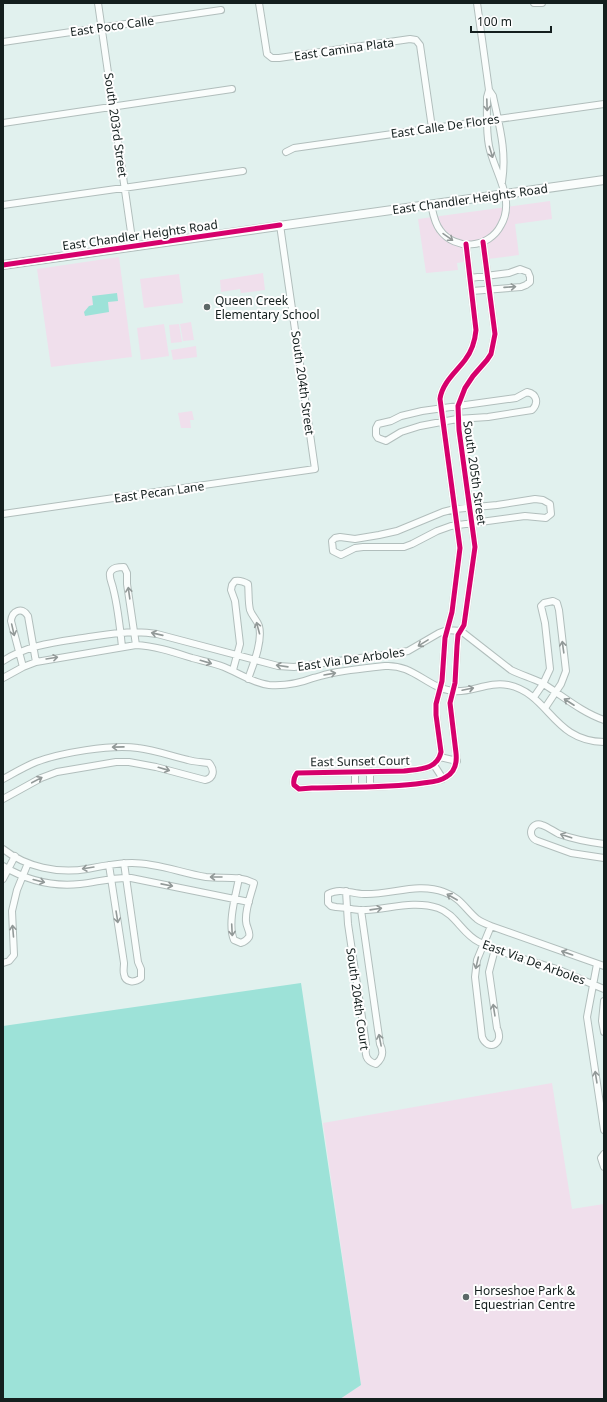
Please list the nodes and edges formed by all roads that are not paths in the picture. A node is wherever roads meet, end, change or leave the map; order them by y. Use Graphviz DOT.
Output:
graph roads {
  1 [pos="98,3"];
  2 [pos="259,3"];
  3 [pos="476,3"];
  4 [pos="534,3"];
  5 [pos="542,3"];
  6 [pos="221,10"];
  7 [pos="102,28"];
  8 [pos="3,42"];
  9 [pos="232,89"];
  10 [pos="489,90"];
  11 [pos="604,104"];
  12 [pos="113,108"];
  13 [pos="498,119"];
  14 [pos="487,120"];
  15 [pos="3,123"];
  16 [pos="432,128"];
  17 [pos="286,152"];
  18 [pos="243,170"];
  19 [pos="604,180"];
  20 [pos="502,182"];
  21 [pos="125,187"];
  22 [pos="505,195"];
  23 [pos="432,204"];
  24 [pos="3,205"];
  25 [pos="280,225"];
  26 [pos="483,242"];
  27 [pos="466,244"];
  28 [pos="133,246"];
  29 [pos="3,265"];
  30 [pos="487,275"];
  31 [pos="470,278"];
  32 [pos="489,289"];
  33 [pos="472,291"];
  34 [pos="458,406"];
  35 [pos="440,408"];
  36 [pos="457,419"];
  37 [pos="442,423"];
  38 [pos="315,469"];
  39 [pos="470,508"];
  40 [pos="454,509"];
  41 [pos="3,514"];
  42 [pos="472,524"];
  43 [pos="457,526"];
  44 [pos="447,630"];
  45 [pos="134,631"];
  46 [pos="461,631"];
  47 [pos="120,633"];
  48 [pos="136,645"];
  49 [pos="32,647"];
  50 [pos="122,647"];
  51 [pos="18,653"];
  52 [pos="237,656"];
  53 [pos="255,660"];
  54 [pos="3,661"];
  55 [pos="36,662"];
  56 [pos="22,667"];
  57 [pos="233,670"];
  58 [pos="3,678"];
  59 [pos="248,679"];
  60 [pos="543,684"];
  61 [pos="439,688"];
  62 [pos="453,691"];
  63 [pos="556,693"];
  64 [pos="534,697"];
  65 [pos="545,708"];
  66 [pos="604,720"];
  67 [pos="604,742"];
  68 [pos="440,757"];
  69 [pos="457,761"];
  70 [pos="434,765"];
  71 [pos="370,771"];
  72 [pos="355,772"];
  73 [pos="3,779"];
  74 [pos="443,779"];
  75 [pos="370,786"];
  76 [pos="355,787"];
  77 [pos="3,799"];
  78 [pos="604,844"];
  79 [pos="3,849"];
  80 [pos="15,856"];
  81 [pos="604,858"];
  82 [pos="28,863"];
  83 [pos="124,863"];
  84 [pos="109,865"];
  85 [pos="6,868"];
  86 [pos="22,876"];
  87 [pos="126,878"];
  88 [pos="239,878"];
  89 [pos="3,879"];
  90 [pos="111,879"];
  91 [pos="346,891"];
  92 [pos="235,899"];
  93 [pos="249,902"];
  94 [pos="347,908"];
  95 [pos="361,910"];
  96 [pos="491,926"];
  97 [pos="483,944"];
  98 [pos="495,949"];
  99 [pos="3,963"];
  100 [pos="597,964"];
  101 [pos="604,966"];
  102 [pos="593,984"];
  103 [pos="604,989"];
  104 [pos="604,1001"];
  105 [pos="604,1032"];
  106 [pos="604,1130"];
  107 [pos="604,1154"];
  108 [pos="604,1167"];
  1 -- 7 [label="street, South 203rd Street"];
  2 -- 16 [label="street, East Camina Plata"];
  3 -- 10 [label="street"];
  4 -- 5 [label="street"];
  6 -- 7 [label="street, East Poco Calle"];
  7 -- 8 [label="street, East Poco Calle"];
  7 -- 12 [label="street, South 203rd Street"];
  9 -- 12 [label="street"];
  10 -- 13 [label="street"];
  10 -- 14 [label="street, one-way"];
  11 -- 13 [label="street, East Calle De Flores"];
  12 -- 15 [label="street"];
  12 -- 21 [label="street, South 203rd Street"];
  13 -- 14 [label="street, East Calle De Flores"];
  13 -- 20 [label="street"];
  14 -- 16 [label="street, East Calle De Flores"];
  14 -- 20 [label="street, one-way"];
  16 -- 17 [label="street, East Calle De Flores"];
  18 -- 21 [label="street"];
  19 -- 22 [label="main road, East Chandler Heights Road"];
  20 -- 22 [label="street"];
  21 -- 24 [label="street"];
  21 -- 28 [label="street, South 203rd Street"];
  22 -- 23 [label="main road, East Chandler Heights Road"];
  22 -- 26 [label="street"];
  23 -- 25 [label="main road, East Chandler Heights Road"];
  23 -- 27 [label="street, one-way"];
  25 -- 28 [label="main road, East Chandler Heights Road"];
  25 -- 38 [label="street, South 204th Street"];
  26 -- 27 [label="street"];
  26 -- 30 [label="street, South 205th Street"];
  27 -- 31 [label="street, South 205th Street"];
  28 -- 29 [label="main road, East Chandler Heights Road"];
  30 -- 31 [label="street"];
  30 -- 32 [label="street, South 205th Street"];
  32 -- 30 [label="street, one-way"];
  31 -- 33 [label="street, South 205th Street"];
  32 -- 33 [label="street"];
  32 -- 34 [label="street, South 205th Street"];
  33 -- 35 [label="street, South 205th Street"];
  34 -- 35 [label="street"];
  34 -- 36 [label="street, South 205th Street"];
  34 -- 36 [label="street"];
  35 -- 37 [label="street, South 205th Street"];
  35 -- 37 [label="street"];
  36 -- 37 [label="street"];
  36 -- 39 [label="street, South 205th Street"];
  37 -- 40 [label="street, South 205th Street"];
  38 -- 41 [label="street, East Pecan Lane"];
  39 -- 40 [label="street"];
  39 -- 42 [label="street, South 205th Street"];
  39 -- 42 [label="street"];
  40 -- 43 [label="street, South 205th Street"];
  40 -- 43 [label="street"];
  42 -- 43 [label="street"];
  42 -- 46 [label="street, South 205th Street"];
  43 -- 44 [label="street, South 205th Street"];
  44 -- 46 [label="street, East Via De Arboles"];
  44 -- 53 [label="street, East Via De Arboles, one-way"];
  44 -- 61 [label="street, South 205th Street"];
  45 -- 47 [label="street, East Via De Arboles"];
  45 -- 47 [label="street, one-way"];
  45 -- 48 [label="street"];
  52 -- 45 [label="street, East Via De Arboles, one-way"];
  46 -- 60 [label="street"];
  46 -- 62 [label="street, South 205th Street"];
  47 -- 49 [label="street, East Via De Arboles"];
  47 -- 50 [label="street"];
  48 -- 50 [label="street, East Via De Arboles"];
  48 -- 57 [label="street, East Via De Arboles, one-way"];
  49 -- 51 [label="street, East Via De Arboles"];
  49 -- 51 [label="street, one-way"];
  49 -- 55 [label="street"];
  55 -- 50 [label="street, East Via De Arboles, one-way"];
  51 -- 54 [label="street, East Via De Arboles"];
  51 -- 56 [label="street"];
  52 -- 53 [label="street, East Via De Arboles"];
  53 -- 52 [label="street, one-way"];
  52 -- 57 [label="street"];
  53 -- 59 [label="street"];
  55 -- 56 [label="street, East Via De Arboles"];
  56 -- 58 [label="street, East Via De Arboles"];
  57 -- 59 [label="street, East Via De Arboles"];
  59 -- 61 [label="street, East Via De Arboles, one-way"];
  60 -- 63 [label="street"];
  63 -- 60 [label="street, one-way"];
  60 -- 64 [label="street"];
  61 -- 62 [label="street, East Via De Arboles"];
  61 -- 68 [label="street"];
  62 -- 64 [label="street, East Via De Arboles, one-way"];
  62 -- 69 [label="street"];
  63 -- 65 [label="street"];
  66 -- 63 [label="street, one-way"];
  64 -- 65 [label="street, East Via De Arboles"];
  65 -- 67 [label="street, East Via De Arboles"];
  68 -- 69 [label="street"];
  68 -- 70 [label="street"];
  69 -- 74 [label="street"];
  70 -- 71 [label="street, East Sunset Court"];
  70 -- 74 [label="street"];
  71 -- 72 [label="street, East Sunset Court"];
  71 -- 75 [label="street, East Sunset Court"];
  72 -- 76 [label="street, East Sunset Court"];
  72 -- 76 [label="street, East Sunset Court"];
  77 -- 73 [label="street, one-way"];
  74 -- 75 [label="street, East Sunset Court"];
  75 -- 76 [label="street, East Sunset Court"];
  78 -- 81 [label="street, one-way"];
  79 -- 80 [label="street"];
  80 -- 82 [label="street"];
  80 -- 85 [label="street"];
  84 -- 82 [label="street, one-way"];
  82 -- 86 [label="street"];
  83 -- 84 [label="street"];
  83 -- 87 [label="street"];
  88 -- 83 [label="street, one-way"];
  84 -- 90 [label="street"];
  85 -- 86 [label="street"];
  85 -- 89 [label="street"];
  86 -- 90 [label="street, one-way"];
  99 -- 86 [label="street, one-way"];
  87 -- 90 [label="street"];
  90 -- 87 [label="street, one-way"];
  87 -- 92 [label="street, one-way"];
  88 -- 92 [label="street"];
  88 -- 93 [label="street"];
  91 -- 94 [label="street, South 204th Court"];
  91 -- 94 [label="street, East Via De Arboles"];
  96 -- 91 [label="street, East Via De Arboles, one-way"];
  92 -- 93 [label="street"];
  92 -- 93 [label="street, one-way"];
  94 -- 95 [label="street, East Via De Arboles"];
  94 -- 95 [label="street, South 204th Court, one-way"];
  95 -- 97 [label="street, East Via De Arboles, one-way"];
  96 -- 97 [label="street"];
  100 -- 96 [label="street, East Via De Arboles, one-way"];
  97 -- 98 [label="street, East Via De Arboles"];
  97 -- 98 [label="street, one-way"];
  98 -- 102 [label="street, East Via De Arboles"];
  100 -- 101 [label="street, East Via De Arboles"];
  100 -- 102 [label="street"];
  102 -- 103 [label="street, East Via De Arboles"];
  106 -- 102 [label="street, one-way"];
  104 -- 105 [label="street"];
  107 -- 108 [label="street"];
}
